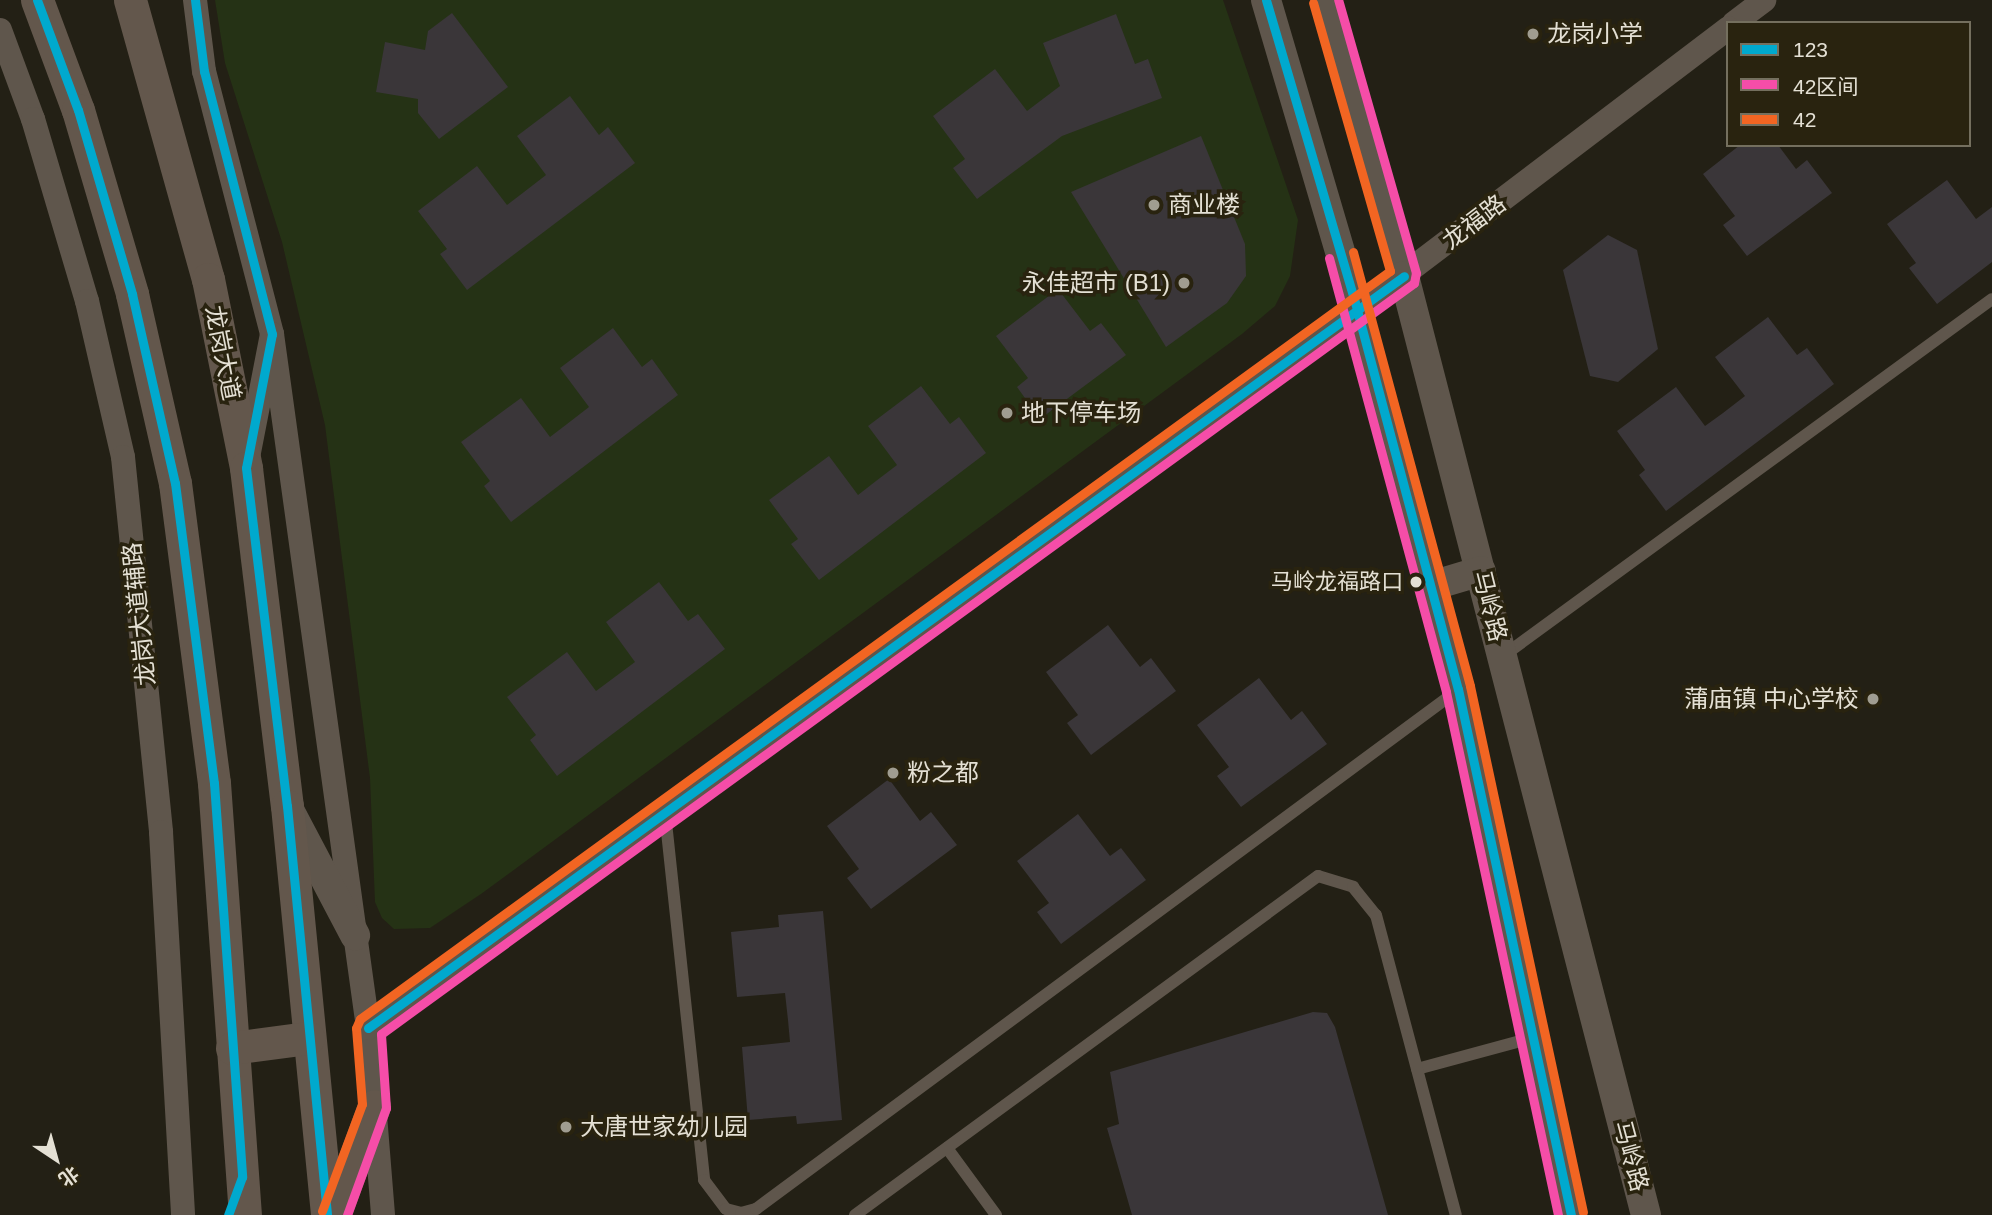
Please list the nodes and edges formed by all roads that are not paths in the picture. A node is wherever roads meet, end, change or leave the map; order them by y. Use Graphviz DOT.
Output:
graph roads {
  1 [pos="37,0"];
  2 [pos="130,0"];
  3 [pos="195,0"];
  4 [pos="1266,0"];
  5 [pos="1325,0"];
  6 [pos="1764,0"];
  7 [pos="1737,21"];
  8 [pos="0,30"];
  9 [pos="1726,30"];
  10 [pos="1404,276"];
  11 [pos="1992,299"];
  12 [pos="1357,310"];
  13 [pos="272,334"];
  14 [pos="246,468"];
  15 [pos="1481,571"];
  16 [pos="1431,586"];
  17 [pos="1503,656"];
  18 [pos="1458,689"];
  19 [pos="287,806"];
  20 [pos="665,813"];
  21 [pos="355,934"];
  22 [pos="368,1028"];
  23 [pos="308,1038"];
  24 [pos="1533,1038"];
  25 [pos="232,1048"];
  26 [pos="1417,1069"];
  27 [pos="374,1106"];
  28 [pos="947,1147"];
  29 [pos="242,1177"];
  30 [pos="183,1215"];
  31 [pos="228,1215"];
  32 [pos="245,1215"];
  33 [pos="327,1215"];
  34 [pos="334,1215"];
  35 [pos="383,1215"];
  36 [pos="855,1215"];
  37 [pos="996,1215"];
  38 [pos="1456,1215"];
  39 [pos="1571,1215"];
  40 [pos="1646,1215"];
  1 -- 25 [label="main road"];
  2 -- 14 [label="main road, 龙岗大道"];
  3 -- 13 [label="street"];
  4 -- 12 [label="street"];
  5 -- 10 [label="street, 马岭路"];
  6 -- 7 [label="street"];
  8 -- 30 [label="street, 龙岗大道辅路"];
  9 -- 10 [label="street, 龙福路"];
  10 -- 12 [label="street, 龙福路"];
  10 -- 15 [label="street, 马岭路"];
  11 -- 17 [label="lane"];
  12 -- 16 [label="street"];
  12 -- 20 [label="street, 龙福路"];
  13 -- 14 [label="street"];
  13 -- 21 [label="street"];
  14 -- 19 [label="main road, 龙岗大道"];
  15 -- 16 [label="street"];
  15 -- 17 [label="street, 马岭路"];
  16 -- 18 [label="street"];
  17 -- 40 [label="street, 马岭路"];
  18 -- 20 [label="lane"];
  18 -- 24 [label="street"];
  19 -- 21 [label="street"];
  19 -- 23 [label="main road, 龙岗大道"];
  20 -- 22 [label="street, 龙福路"];
  21 -- 22 [label="street"];
  22 -- 27 [label="street"];
  23 -- 25 [label="main road"];
  23 -- 33 [label="main road, 龙岗大道"];
  24 -- 26 [label="lane"];
  24 -- 39 [label="street"];
  25 -- 29 [label="main road"];
  26 -- 28 [label="lane"];
  26 -- 38 [label="lane"];
  27 -- 34 [label="main road"];
  27 -- 35 [label="street"];
  28 -- 36 [label="lane"];
  28 -- 37 [label="lane"];
  29 -- 31 [label="main road"];
  29 -- 32 [label="main road"];
}
